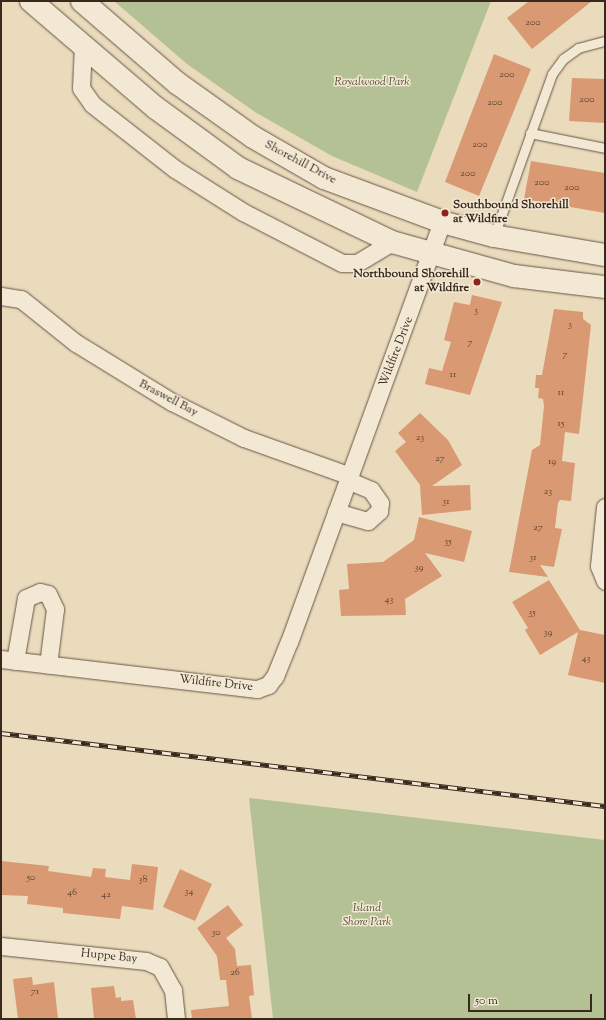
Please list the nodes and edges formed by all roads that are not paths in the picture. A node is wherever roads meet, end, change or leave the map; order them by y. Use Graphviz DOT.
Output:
graph roads {
  1 [pos="31,1"];
  2 [pos="82,1"];
  3 [pos="605,41"];
  4 [pos="83,46"];
  5 [pos="530,133"];
  6 [pos="605,148"];
  7 [pos="442,222"];
  8 [pos="494,236"];
  9 [pos="392,242"];
  10 [pos="433,254"];
  11 [pos="605,256"];
  12 [pos="605,287"];
  13 [pos="1,296"];
  14 [pos="349,478"];
  15 [pos="605,507"];
  16 [pos="336,512"];
  17 [pos="605,581"];
  18 [pos="8,660"];
  19 [pos="48,665"];
  20 [pos="1,946"];
  21 [pos="176,1019"];
  1 -- 4 [label="street"];
  2 -- 7 [label="street, Shorehill Drive"];
  3 -- 5 [label="lane"];
  4 -- 9 [label="street"];
  4 -- 9 [label="street"];
  5 -- 6 [label="lane"];
  5 -- 8 [label="lane"];
  7 -- 8 [label="street, Shorehill Drive"];
  7 -- 10 [label="street, Wildfire Drive"];
  8 -- 11 [label="street, Shorehill Drive"];
  9 -- 10 [label="street"];
  10 -- 12 [label="street"];
  10 -- 14 [label="street, Wildfire Drive"];
  13 -- 14 [label="street, Braswell Bay"];
  14 -- 16 [label="street, Wildfire Drive"];
  14 -- 16 [label="street"];
  15 -- 17 [label="street"];
  16 -- 19 [label="street, Wildfire Drive"];
  18 -- 19 [label="street, Wildfire Drive"];
  18 -- 19 [label="street"];
  20 -- 21 [label="street, Huppe Bay"];
}
